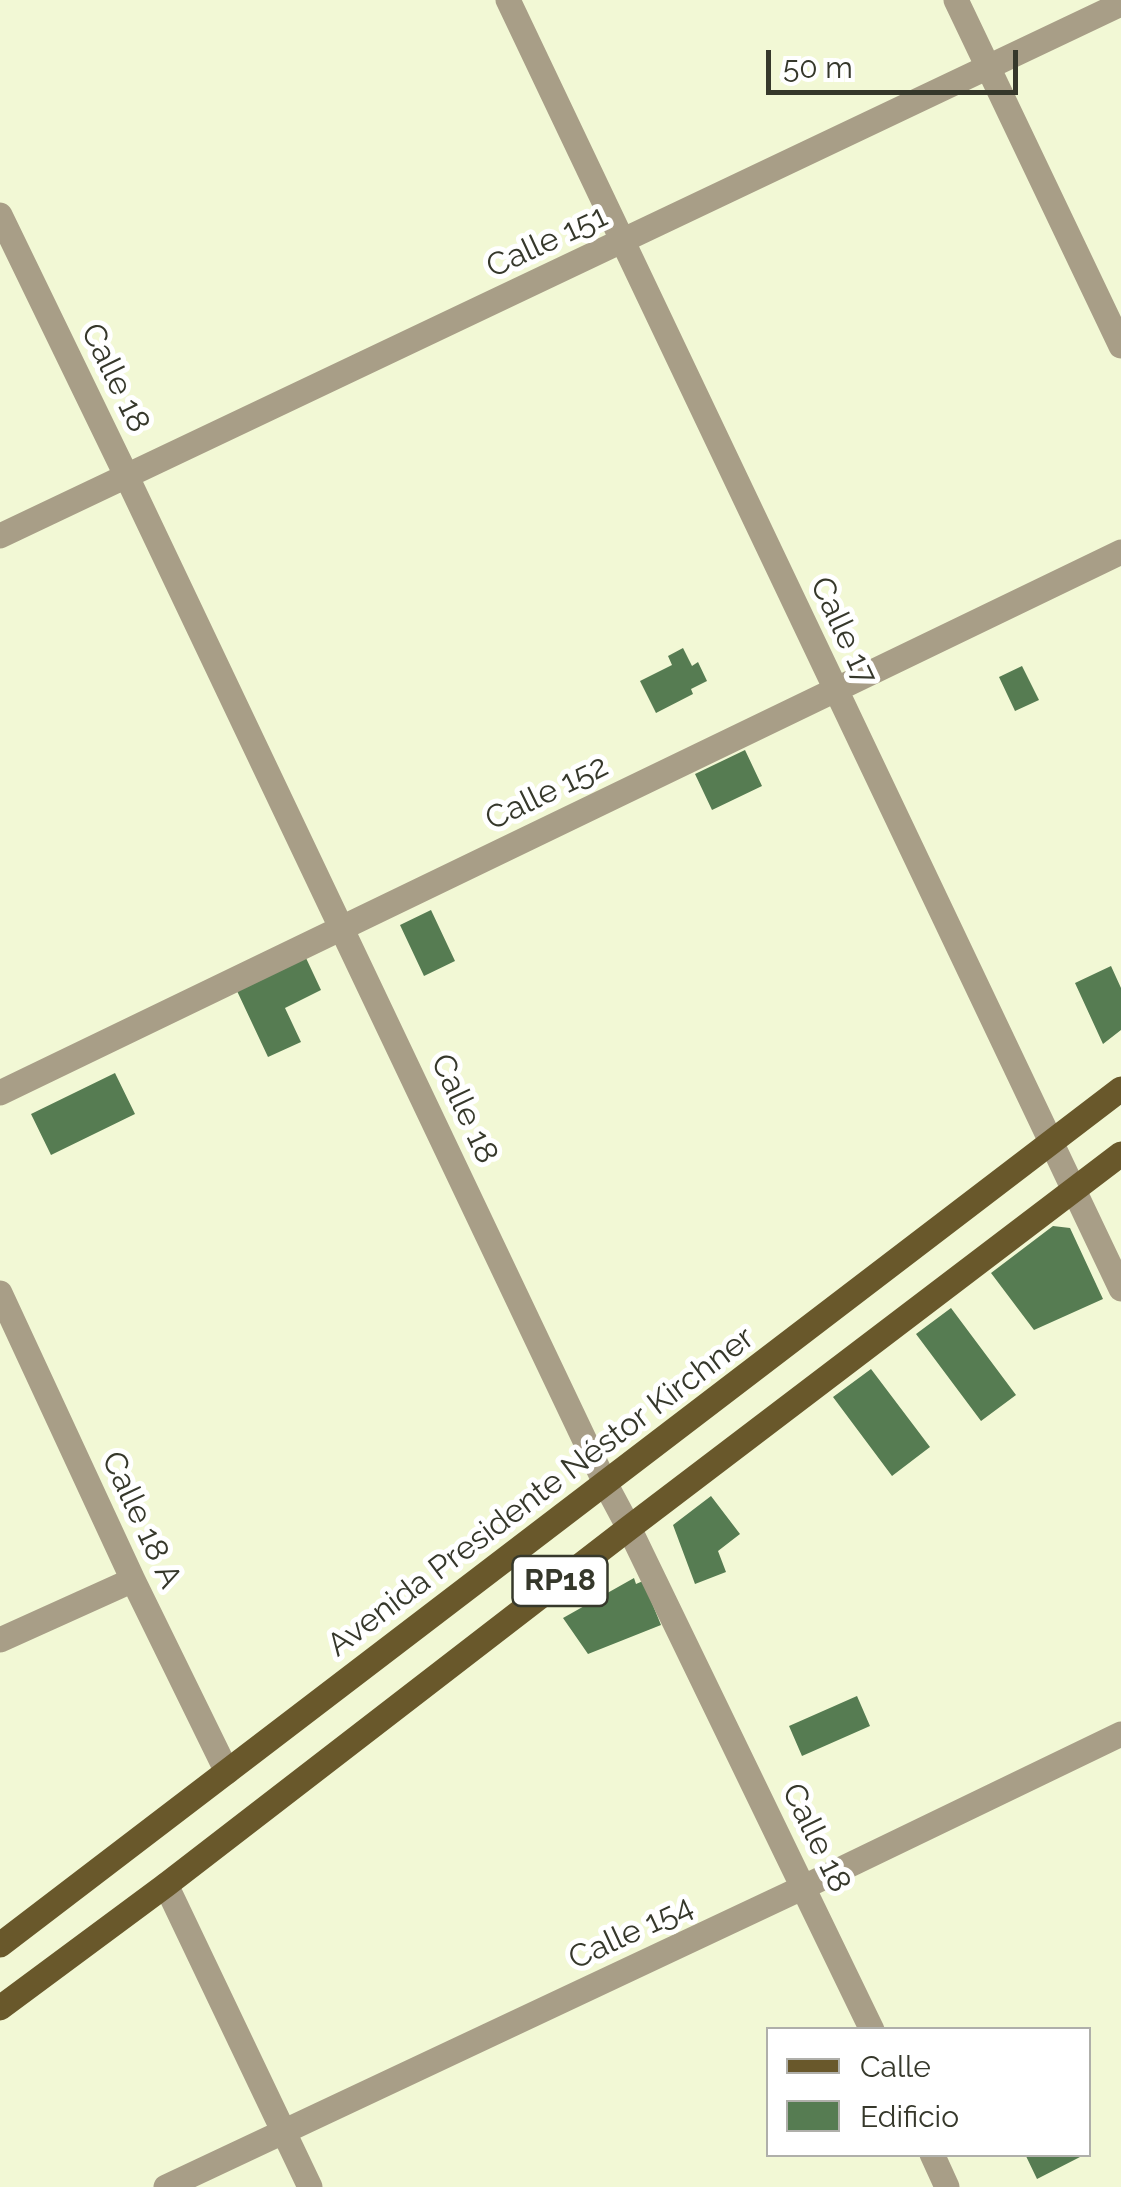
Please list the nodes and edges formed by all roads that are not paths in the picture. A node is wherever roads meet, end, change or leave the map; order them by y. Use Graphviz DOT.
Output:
graph roads {
  1 [pos="508,0"];
  2 [pos="956,0"];
  3 [pos="1121,4"];
  4 [pos="989,68"];
  5 [pos="0,215"];
  6 [pos="622,243"];
  7 [pos="1121,346"];
  8 [pos="126,475"];
  9 [pos="0,536"];
  10 [pos="1121,552"];
  11 [pos="836,690"];
  12 [pos="342,928"];
  13 [pos="1121,1089"];
  14 [pos="0,1092"];
  15 [pos="1050,1142"];
  16 [pos="1121,1154"];
  17 [pos="1074,1191"];
  18 [pos="1121,1289"];
  19 [pos="0,1294"];
  20 [pos="606,1484"];
  21 [pos="629,1528"];
  22 [pos="133,1580"];
  23 [pos="0,1640"];
  24 [pos="1121,1734"];
  25 [pos="226,1772"];
  26 [pos="166,1885"];
  27 [pos="804,1887"];
  28 [pos="0,1946"];
  29 [pos="0,2008"];
  30 [pos="871,2027"];
  31 [pos="284,2133"];
  32 [pos="933,2157"];
  33 [pos="166,2187"];
  34 [pos="310,2187"];
  35 [pos="948,2187"];
  1 -- 6 [label="street, Calle 17"];
  2 -- 4 [label="street"];
  3 -- 4 [label="street, Calle 151"];
  4 -- 6 [label="street, Calle 151"];
  4 -- 7 [label="street"];
  5 -- 8 [label="street, Calle 18"];
  6 -- 8 [label="street, Calle 151"];
  6 -- 11 [label="street, Calle 17"];
  8 -- 9 [label="street, Calle 151"];
  8 -- 12 [label="street, Calle 18"];
  10 -- 11 [label="street, Calle 152"];
  11 -- 12 [label="street, Calle 152"];
  11 -- 15 [label="street, Calle 17"];
  12 -- 14 [label="street, Calle 152"];
  12 -- 20 [label="street, Calle 18"];
  13 -- 15 [label="main road, Avenida Presidente Néstor Kirchner / RP18"];
  15 -- 17 [label="street, Calle 17"];
  15 -- 20 [label="main road, Avenida Presidente Néstor Kirchner / RP18"];
  16 -- 17 [label="main road, RP18"];
  17 -- 18 [label="street, Calle 17"];
  17 -- 21 [label="main road, RP18"];
  19 -- 22 [label="street, Calle 18 A"];
  20 -- 21 [label="street, Calle 18"];
  20 -- 25 [label="main road, Avenida Presidente Néstor Kirchner / RP18"];
  21 -- 26 [label="main road, RP18"];
  21 -- 27 [label="street, Calle 18"];
  22 -- 23 [label="street"];
  22 -- 25 [label="street, Calle 18 A"];
  24 -- 27 [label="street, Calle 154"];
  25 -- 28 [label="main road, Avenida Presidente Néstor Kirchner / RP18"];
  26 -- 29 [label="main road, RP18"];
  26 -- 31 [label="street"];
  27 -- 30 [label="street, Calle 18"];
  27 -- 31 [label="street, Calle 154"];
  31 -- 33 [label="street, Calle 154"];
  31 -- 34 [label="street"];
  32 -- 35 [label="street"];
}
